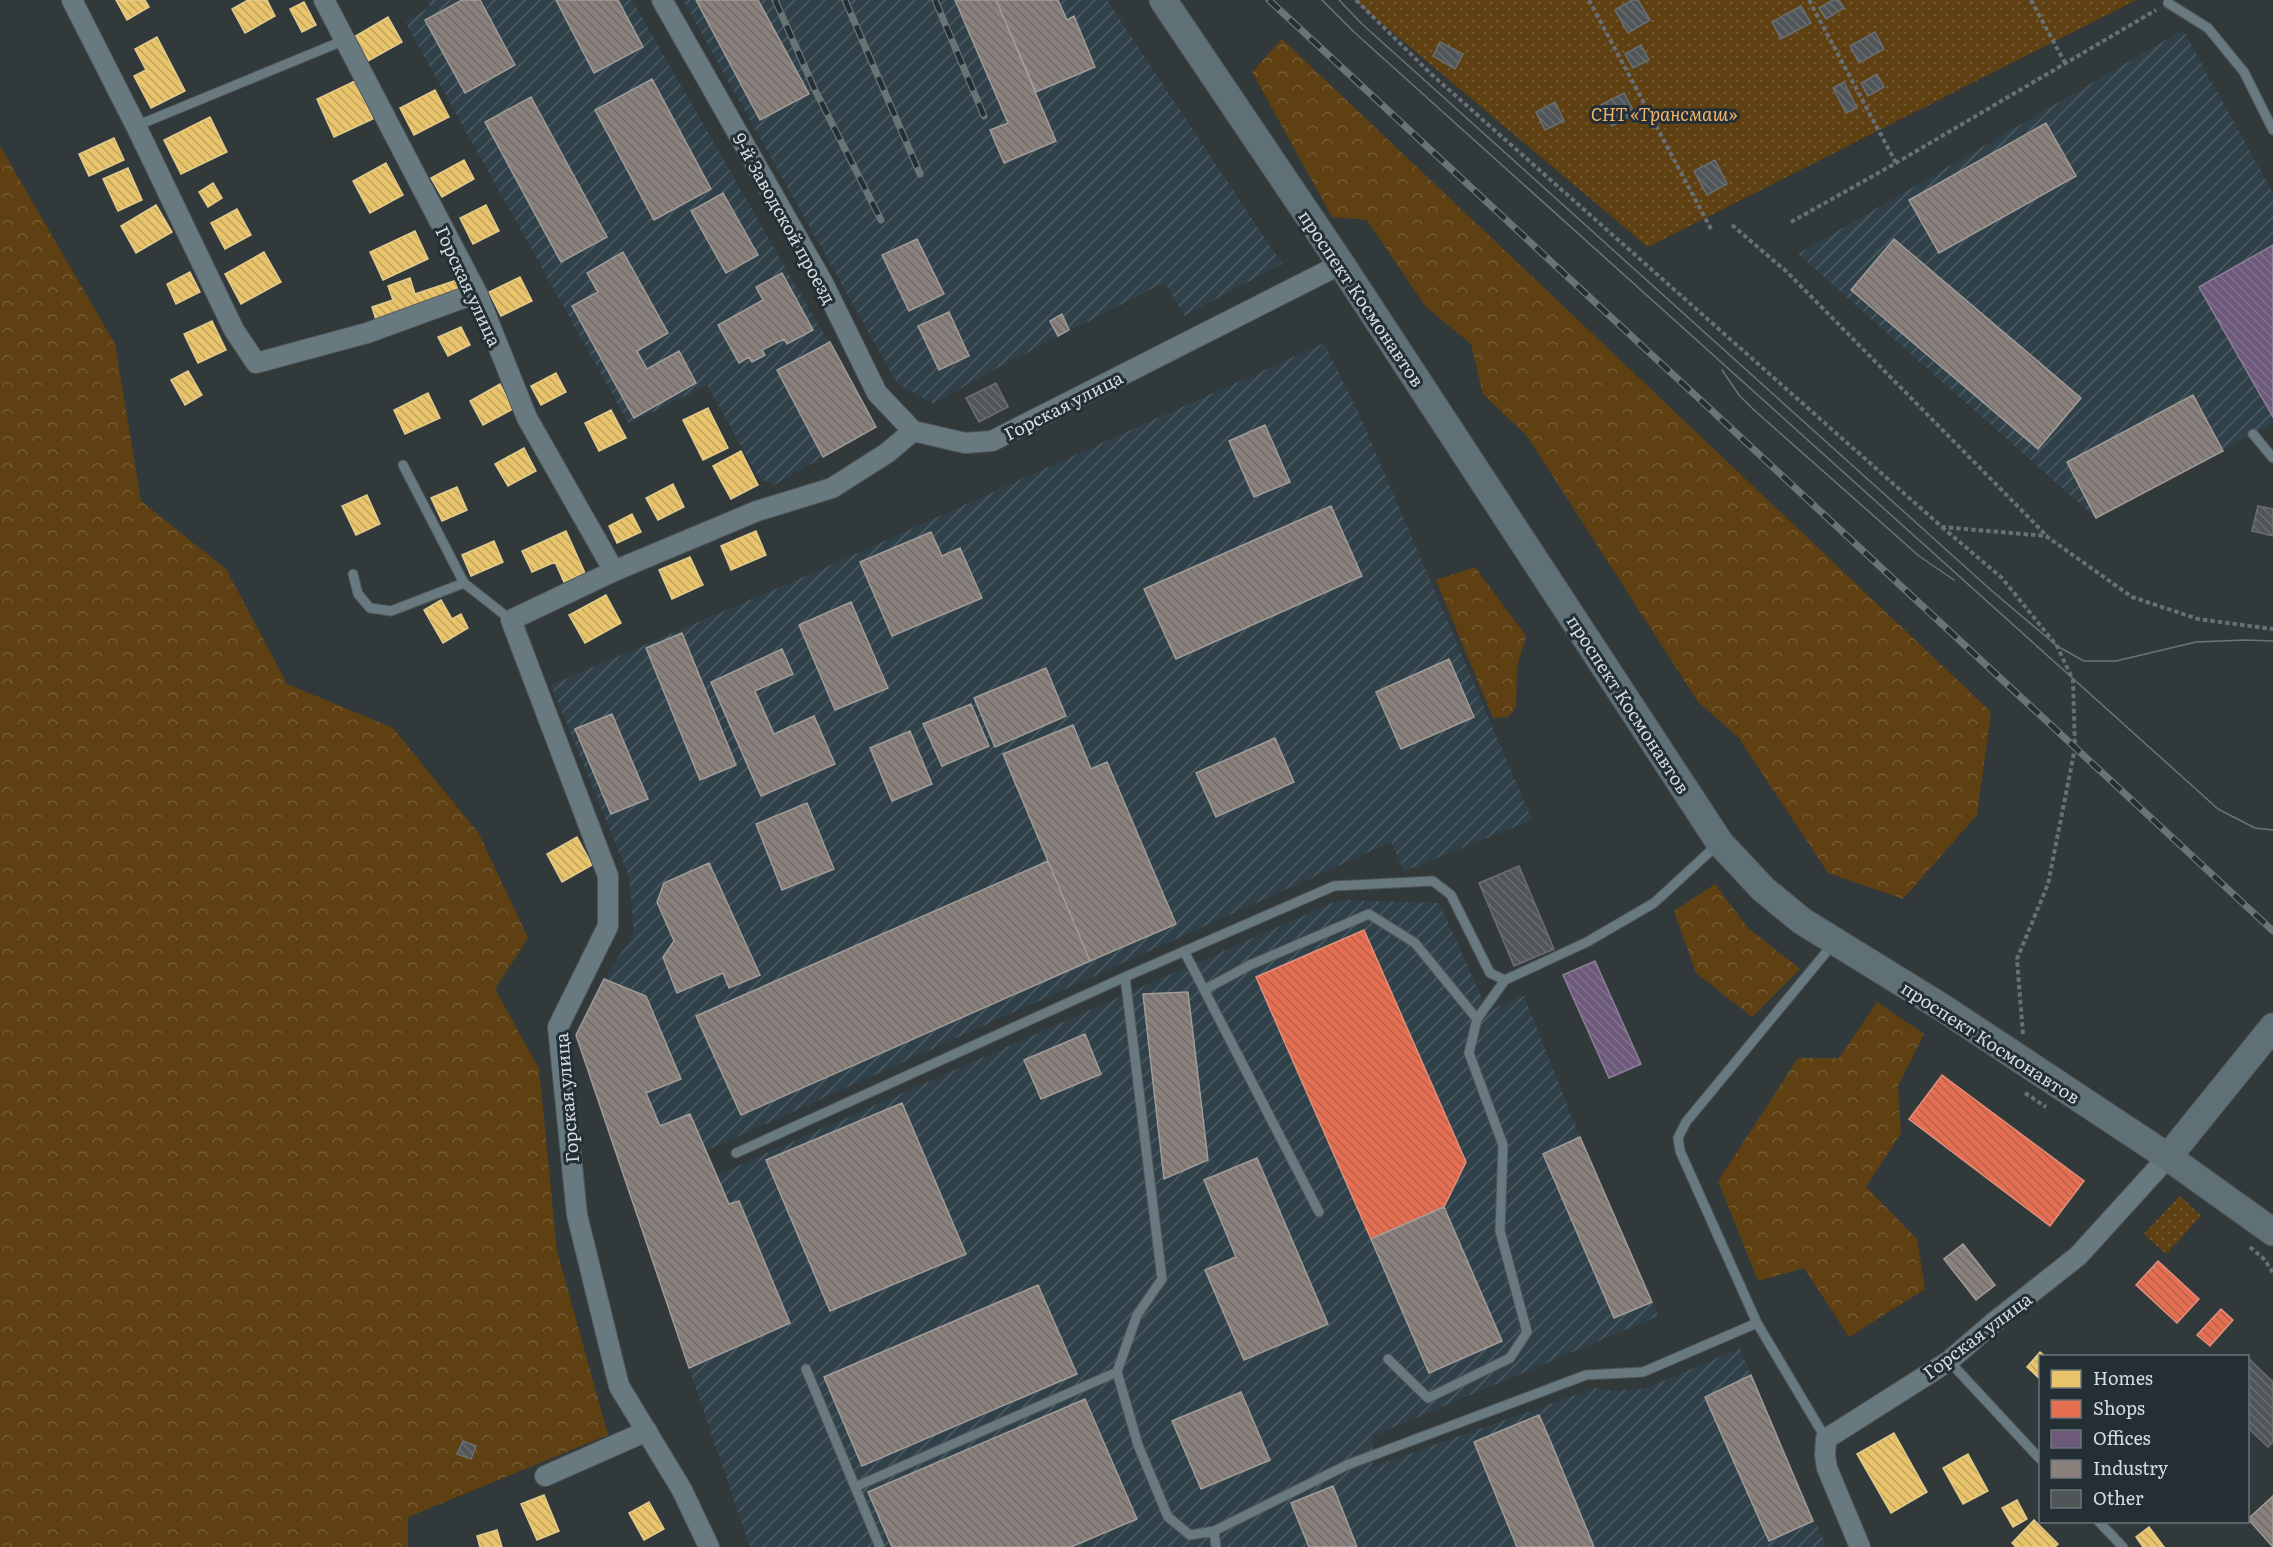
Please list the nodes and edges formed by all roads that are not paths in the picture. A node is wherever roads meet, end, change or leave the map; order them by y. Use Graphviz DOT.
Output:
graph roads {
  1 [pos="72,0"];
  2 [pos="324,0"];
  3 [pos="662,0"];
  4 [pos="1163,0"];
  5 [pos="2168,3"];
  6 [pos="345,40"];
  7 [pos="136,126"];
  8 [pos="2273,130"];
  9 [pos="1341,264"];
  10 [pos="477,293"];
  11 [pos="913,431"];
  12 [pos="2253,434"];
  13 [pos="2273,458"];
  14 [pos="403,465"];
  15 [pos="614,571"];
  16 [pos="353,574"];
  17 [pos="464,583"];
  18 [pos="511,620"];
  19 [pos="1720,843"];
  20 [pos="1834,942"];
  21 [pos="1184,951"];
  22 [pos="1125,977"];
  23 [pos="1505,980"];
  24 [pos="1204,990"];
  25 [pos="1477,1019"];
  26 [pos="2270,1036"];
  27 [pos="736,1153"];
  28 [pos="2168,1157"];
  29 [pos="1319,1212"];
  30 [pos="2273,1232"];
  31 [pos="1757,1323"];
  32 [pos="1388,1359"];
  33 [pos="1949,1361"];
  34 [pos="806,1369"];
  35 [pos="1117,1372"];
  36 [pos="647,1431"];
  37 [pos="1826,1439"];
  38 [pos="2039,1458"];
  39 [pos="545,1476"];
  40 [pos="855,1487"];
  41 [pos="2101,1523"];
  42 [pos="1214,1531"];
  43 [pos="709,1547"];
  44 [pos="880,1547"];
  45 [pos="1216,1547"];
  46 [pos="1860,1547"];
  47 [pos="2123,1547"];
  1 -- 7 [label="street"];
  2 -- 6 [label="street, Горская улица"];
  3 -- 11 [label="street, 9-й Заводской проезд"];
  4 -- 9 [label="main road, проспект Космонавтов"];
  5 -- 8 [label="lane"];
  6 -- 7 [label="lane"];
  6 -- 10 [label="street, Горская улица"];
  7 -- 10 [label="street"];
  9 -- 11 [label="street, Горская улица"];
  9 -- 19 [label="main road, проспект Космонавтов"];
  10 -- 15 [label="street, Горская улица"];
  11 -- 15 [label="street"];
  12 -- 13 [label="lane"];
  14 -- 17 [label="lane"];
  15 -- 18 [label="street"];
  16 -- 17 [label="lane"];
  17 -- 18 [label="lane"];
  18 -- 36 [label="street, Горская улица"];
  19 -- 20 [label="main road, проспект Космонавтов"];
  19 -- 23 [label="lane"];
  20 -- 28 [label="main road, проспект Космонавтов"];
  20 -- 31 [label="lane"];
  21 -- 22 [label="lane"];
  21 -- 23 [label="lane"];
  21 -- 24 [label="lane"];
  22 -- 27 [label="lane"];
  22 -- 35 [label="lane"];
  23 -- 25 [label="lane"];
  24 -- 25 [label="lane"];
  24 -- 29 [label="lane"];
  25 -- 32 [label="lane"];
  26 -- 28 [label="main road"];
  28 -- 30 [label="main road, проспект Космонавтов"];
  28 -- 33 [label="street, Горская улица"];
  31 -- 37 [label="lane"];
  31 -- 42 [label="lane"];
  33 -- 37 [label="street, Горская улица"];
  33 -- 38 [label="lane"];
  34 -- 40 [label="lane"];
  35 -- 40 [label="lane"];
  35 -- 42 [label="lane"];
  36 -- 39 [label="street"];
  36 -- 43 [label="street, Горская улица"];
  37 -- 46 [label="street"];
  40 -- 44 [label="lane"];
  41 -- 47 [label="lane"];
  42 -- 45 [label="lane"];
}
